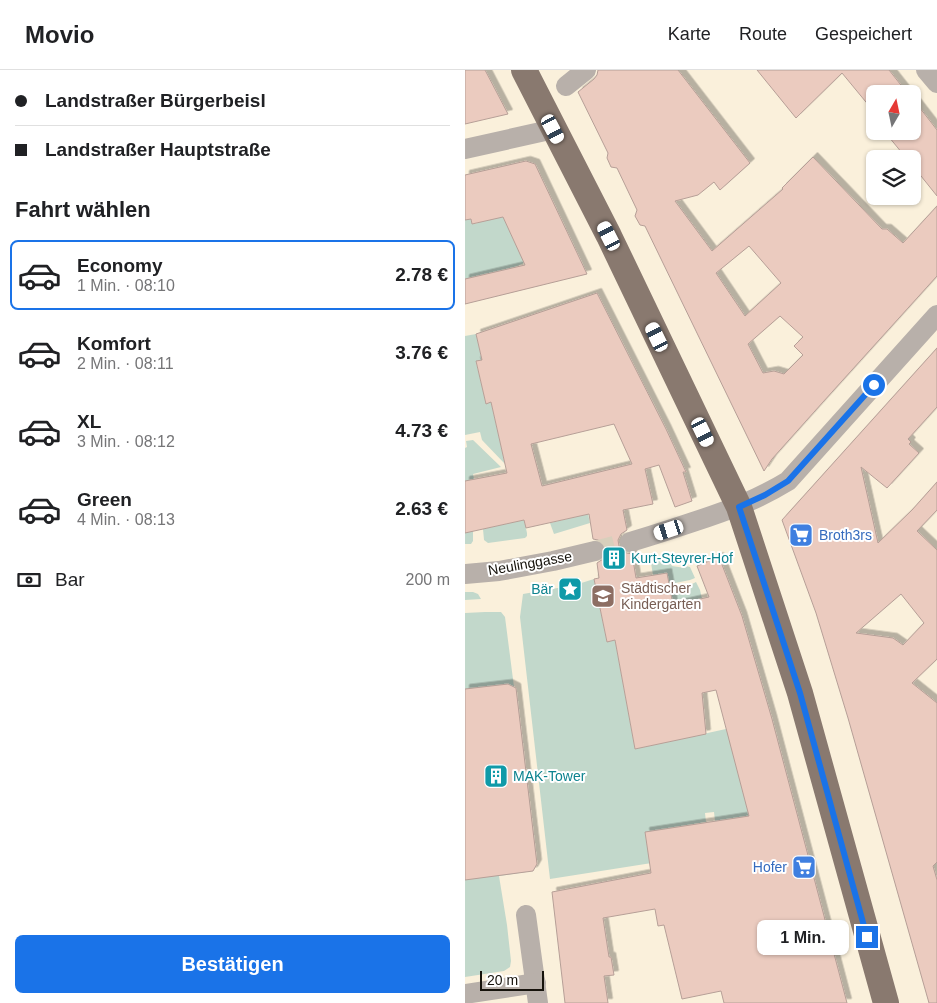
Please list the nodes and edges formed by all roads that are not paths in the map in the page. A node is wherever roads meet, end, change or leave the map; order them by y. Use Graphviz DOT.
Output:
graph roads {
  1 [pos="524,70"];
  2 [pos="585,70"];
  3 [pos="926,70"];
  4 [pos="937,83"];
  5 [pos="566,86"];
  6 [pos="553,129"];
  7 [pos="465,149"];
  8 [pos="937,315"];
  9 [pos="739,507"];
  10 [pos="630,542"];
  11 [pos="595,551"];
  12 [pos="465,574"];
  13 [pos="526,914"];
  14 [pos="537,993"];
  15 [pos="465,994"];
  16 [pos="886,1003"];
  1 -- 6 [label="main road"];
  2 -- 5 [label="street"];
  3 -- 4 [label="street"];
  6 -- 7 [label="street"];
  6 -- 9 [label="main road"];
  8 -- 9 [label="street"];
  9 -- 10 [label="street"];
  9 -- 16 [label="main road"];
  11 -- 12 [label="street, Neulinggasse"];
  13 -- 14 [label="street"];
  14 -- 15 [label="street"];
}
